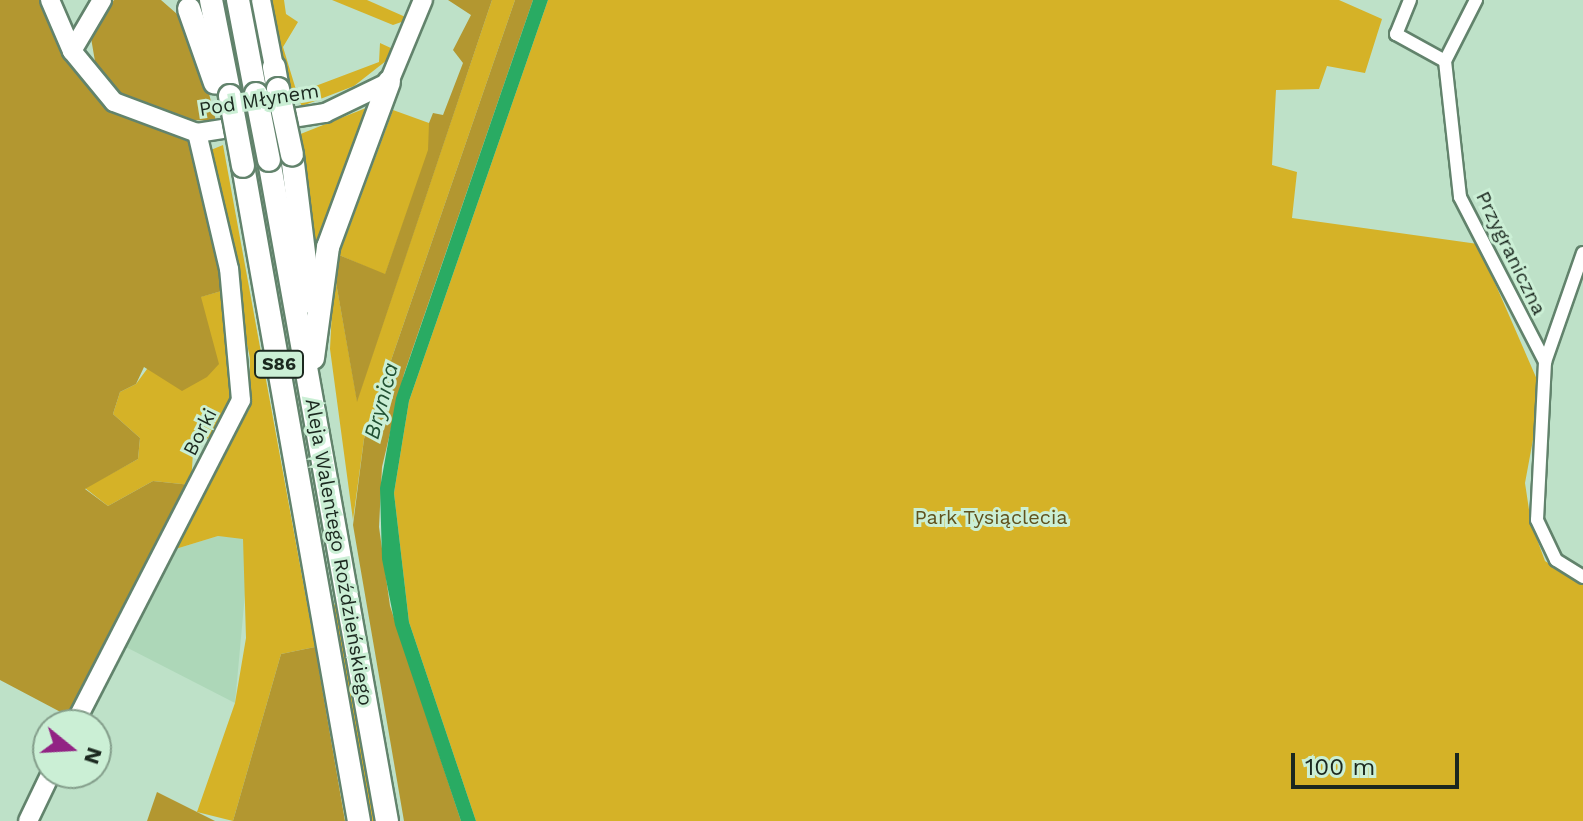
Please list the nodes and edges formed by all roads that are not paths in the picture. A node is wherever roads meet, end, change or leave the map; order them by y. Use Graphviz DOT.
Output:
graph roads {
  1 [pos="211,0"];
  2 [pos="238,0"];
  3 [pos="261,0"];
  4 [pos="423,0"];
  5 [pos="1410,0"];
  6 [pos="1476,0"];
  7 [pos="96,5"];
  8 [pos="184,5"];
  9 [pos="53,7"];
  10 [pos="72,51"];
  11 [pos="1445,61"];
  12 [pos="389,82"];
  13 [pos="270,83"];
  14 [pos="226,98"];
  15 [pos="197,133"];
  16 [pos="281,158"];
  17 [pos="1583,253"];
  18 [pos="315,331"];
  19 [pos="1545,362"];
  20 [pos="311,399"];
  21 [pos="1583,577"];
  22 [pos="82,709"];
  23 [pos="43,789"];
  24 [pos="28,821"];
  25 [pos="359,821"];
  26 [pos="387,821"];
  1 -- 14 [label="highway, Aleja Walentego Roździeńskiego / S86"];
  2 -- 13 [label="highway, Aleja Walentego Roździeńskiego / S86"];
  3 -- 13 [label="street, Aleja Walentego Roździeńskiego"];
  4 -- 12 [label="street"];
  5 -- 11 [label="street"];
  6 -- 11 [label="street"];
  7 -- 9 [label="street"];
  7 -- 10 [label="street"];
  8 -- 14 [label="highway"];
  9 -- 10 [label="street, Pod Młynem"];
  10 -- 15 [label="street, Pod Młynem"];
  11 -- 19 [label="street, Przygraniczna"];
  12 -- 15 [label="street, Pod Młynem"];
  12 -- 18 [label="highway"];
  13 -- 16 [label="highway, Aleja Walentego Roździeńskiego / S86, bridge"];
  14 -- 25 [label="highway, Aleja Walentego Roździeńskiego / S86, bridge"];
  15 -- 22 [label="street, Borki"];
  16 -- 18 [label="highway"];
  16 -- 20 [label="highway, Aleja Walentego Roździeńskiego / S86"];
  17 -- 19 [label="street"];
  18 -- 20 [label="highway"];
  19 -- 21 [label="street"];
  20 -- 26 [label="highway, Aleja Walentego Roździeńskiego / S86"];
  23 -- 24 [label="street"];
}
